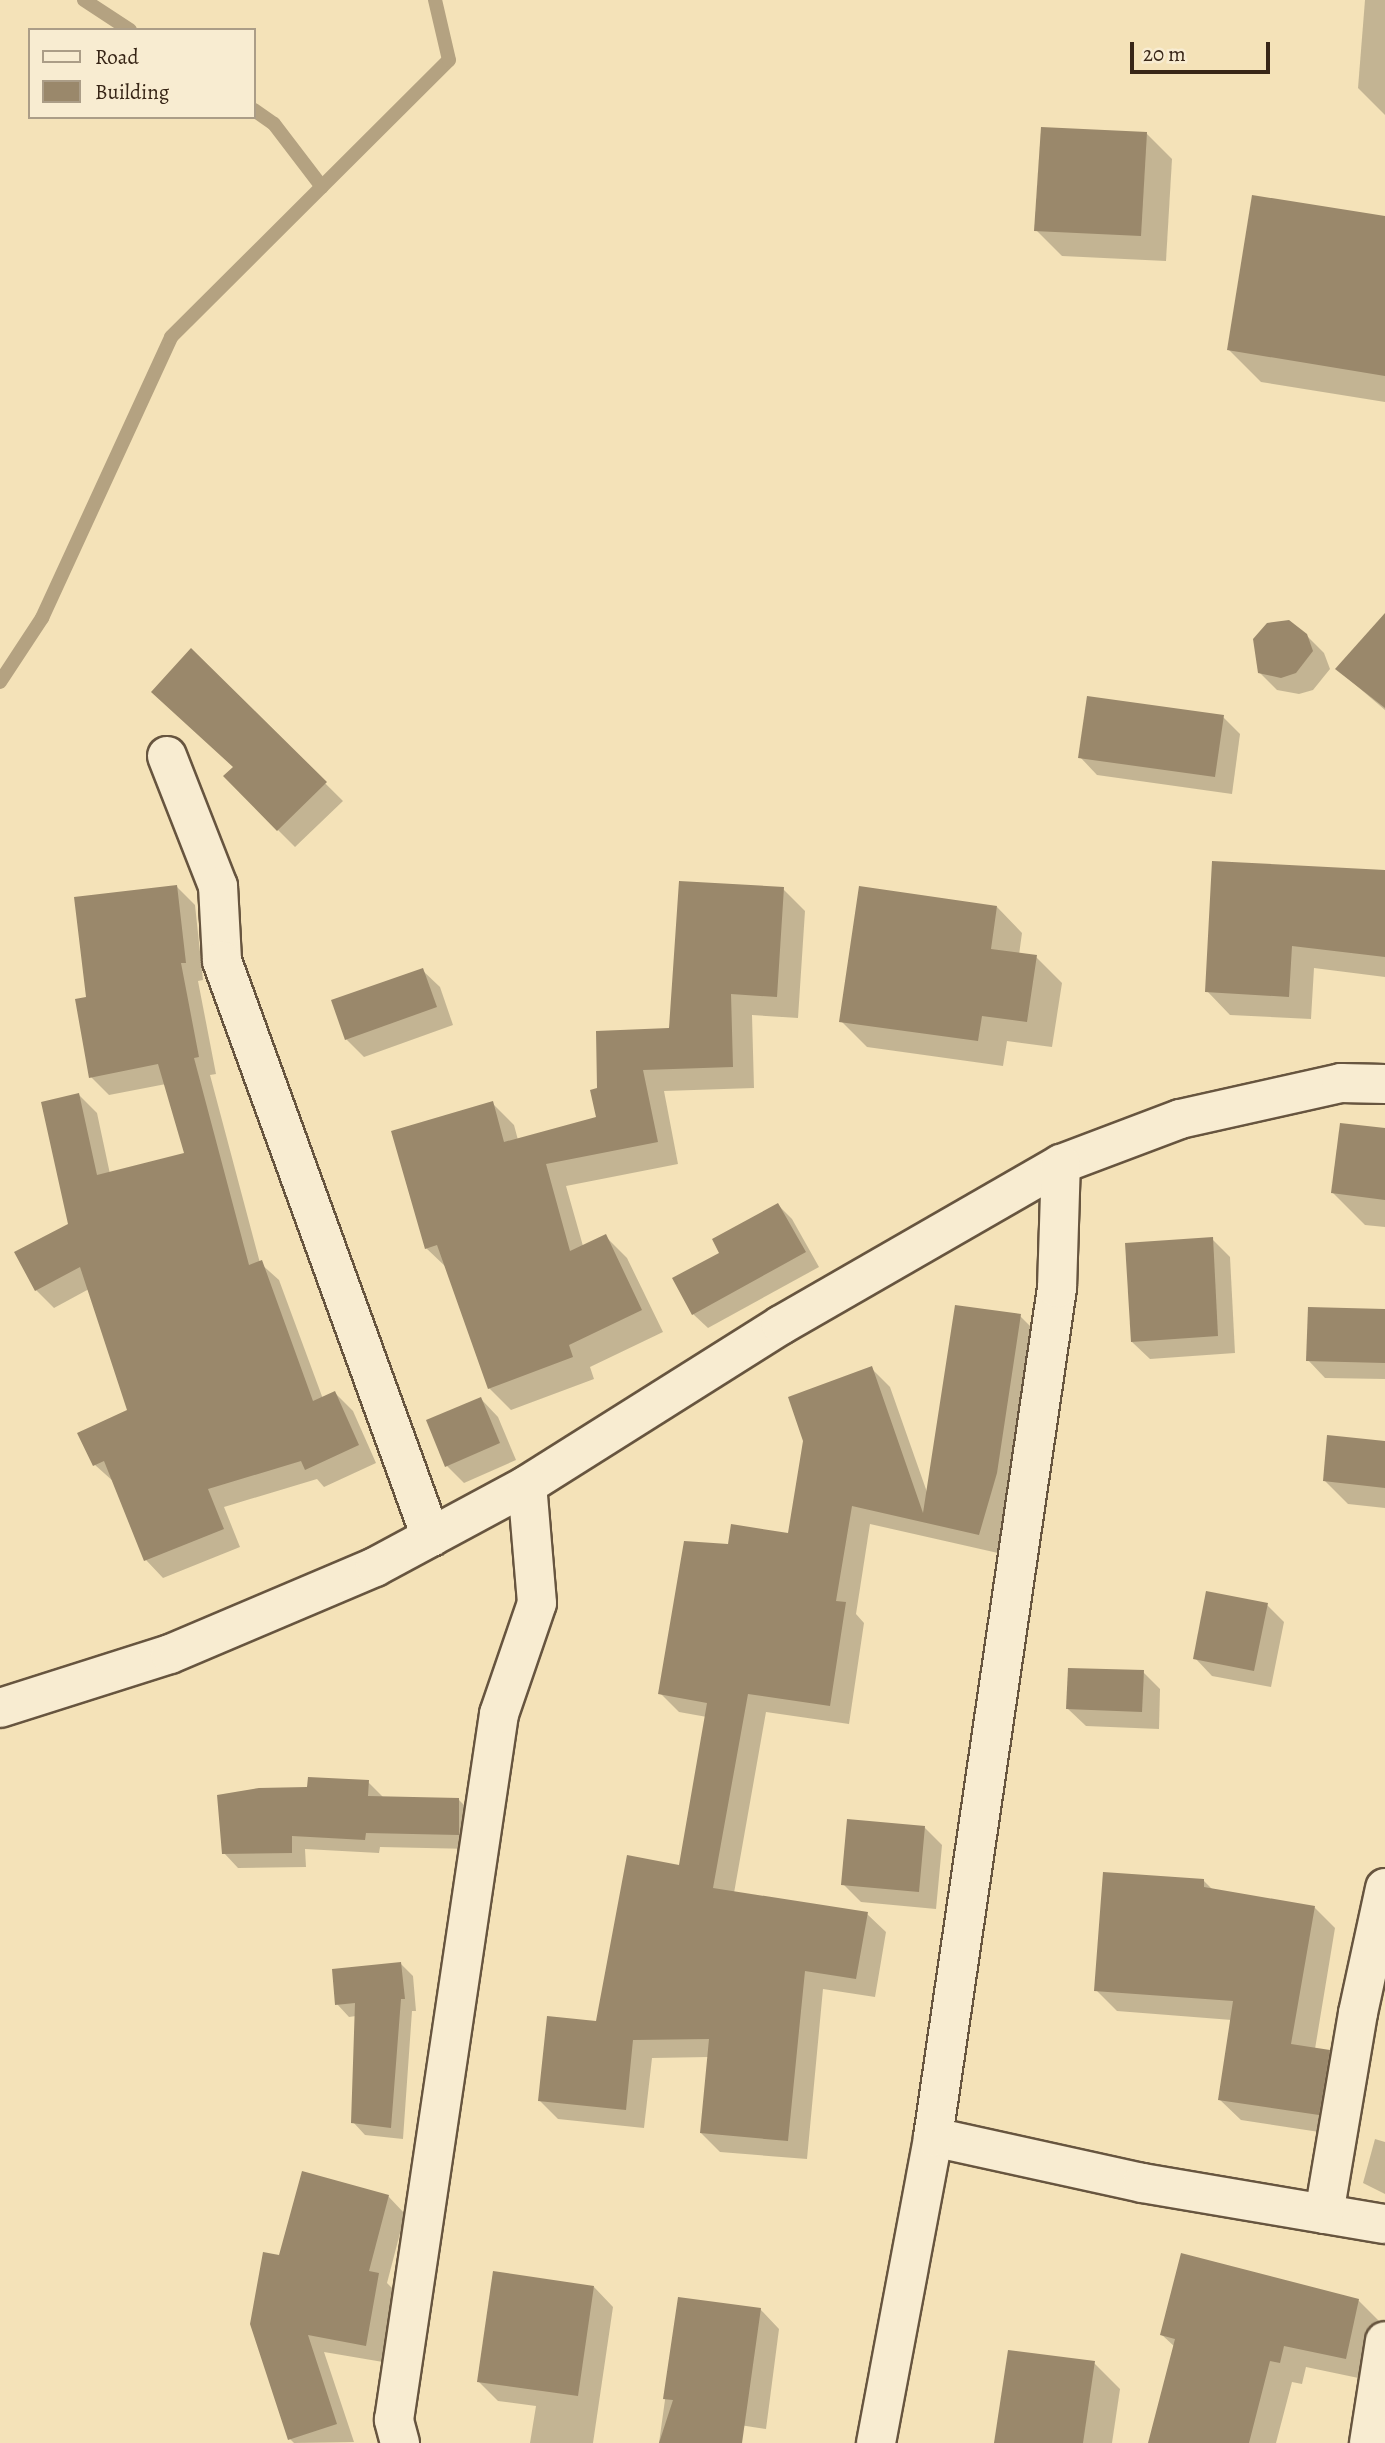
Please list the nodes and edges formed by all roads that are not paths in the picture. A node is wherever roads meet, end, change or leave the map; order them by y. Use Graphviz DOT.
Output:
graph roads {
  1 [pos="167,756"];
  2 [pos="1385,1084"];
  3 [pos="1061,1164"];
  4 [pos="527,1485"];
  5 [pos="431,1536"];
  6 [pos="0,1708"];
  7 [pos="1385,1888"];
  8 [pos="933,2137"];
  9 [pos="1324,2214"];
  10 [pos="1385,2224"];
  11 [pos="1385,2341"];
  12 [pos="400,2443"];
  13 [pos="876,2443"];
  14 [pos="1369,2443"];
  1 -- 5 [label="street"];
  2 -- 3 [label="street"];
  3 -- 4 [label="street"];
  3 -- 8 [label="street"];
  4 -- 5 [label="street"];
  4 -- 12 [label="street"];
  5 -- 6 [label="street"];
  7 -- 9 [label="street"];
  8 -- 9 [label="street"];
  8 -- 13 [label="street"];
  9 -- 10 [label="street"];
  11 -- 14 [label="street"];
}
